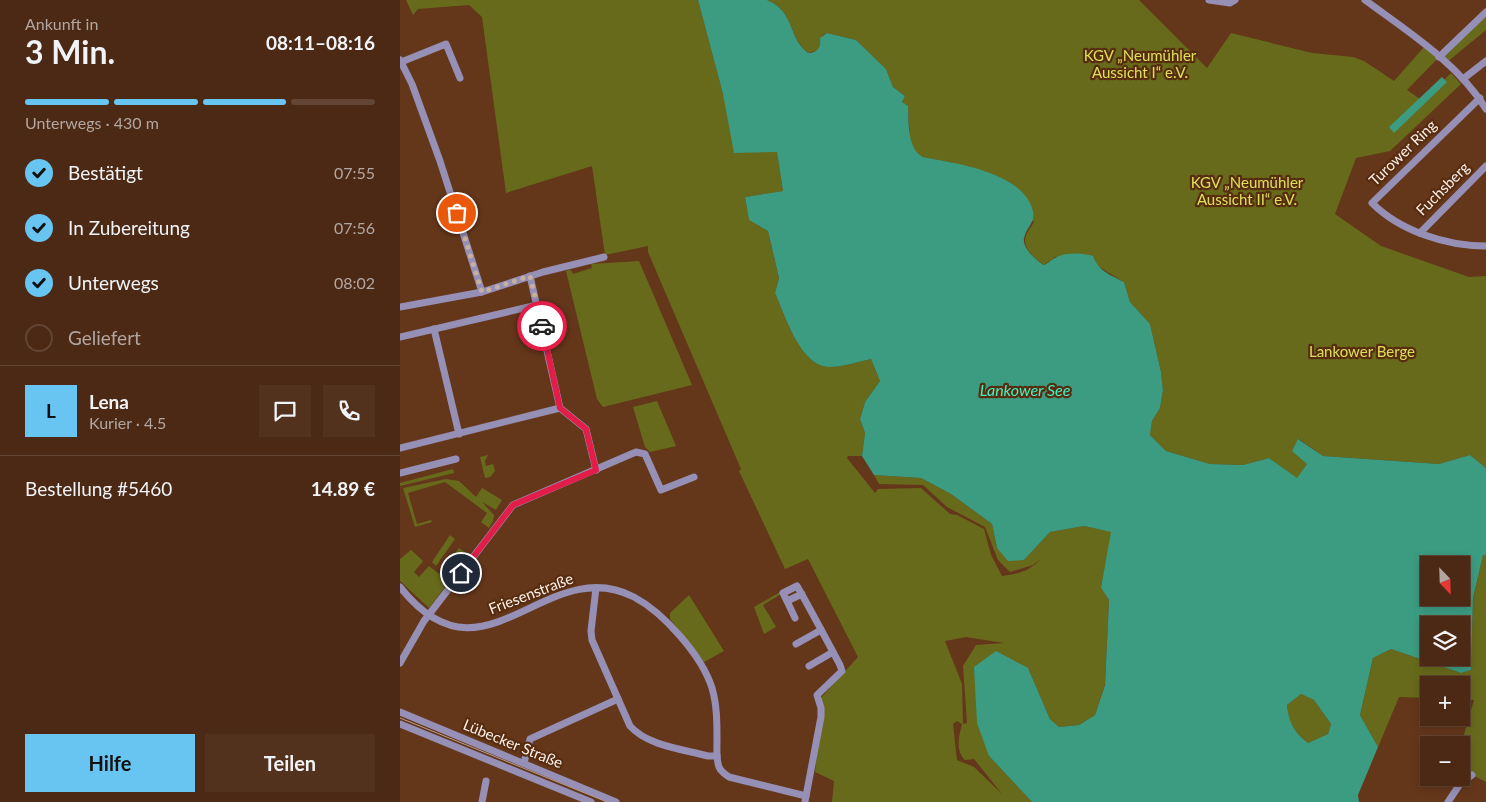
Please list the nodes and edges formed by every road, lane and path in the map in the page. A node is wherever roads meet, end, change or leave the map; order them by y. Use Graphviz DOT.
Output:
graph roads {
  1 [pos="1209,0"];
  2 [pos="1235,0"];
  3 [pos="1365,0"];
  4 [pos="1486,12"];
  5 [pos="1439,57"];
  6 [pos="1486,60"];
  7 [pos="400,61"];
  8 [pos="460,78"];
  9 [pos="1463,79"];
  10 [pos="1480,98"];
  11 [pos="1486,109"];
  12 [pos="1486,166"];
  13 [pos="1420,233"];
  14 [pos="1486,246"];
  15 [pos="604,257"];
  16 [pos="530,276"];
  17 [pos="482,292"];
  18 [pos="537,305"];
  19 [pos="400,307"];
  20 [pos="434,329"];
  21 [pos="400,337"];
  22 [pos="560,408"];
  23 [pos="459,434"];
  24 [pos="400,448"];
  25 [pos="456,459"];
  26 [pos="596,470"];
  27 [pos="400,473"];
  28 [pos="694,477"];
  29 [pos="400,587"];
  30 [pos="596,588"];
  31 [pos="430,615"];
  32 [pos="796,618"];
  33 [pos="821,630"];
  34 [pos="796,644"];
  35 [pos="833,652"];
  36 [pos="400,663"];
  37 [pos="809,666"];
  38 [pos="618,700"];
  39 [pos="400,712"];
  40 [pos="400,724"];
  41 [pos="717,756"];
  42 [pos="524,763"];
  43 [pos="1472,775"];
  44 [pos="486,781"];
  45 [pos="805,799"];
  46 [pos="482,802"];
  47 [pos="590,802"];
  48 [pos="616,802"];
  49 [pos="1448,802"];
  1 -- 2 [label="street"];
  3 -- 5 [label="street"];
  4 -- 5 [label="street"];
  5 -- 9 [label="street"];
  6 -- 9 [label="street"];
  7 -- 8 [label="street"];
  7 -- 17 [label="street"];
  9 -- 10 [label="street"];
  10 -- 11 [label="street"];
  10 -- 13 [label="street, Turower Ring"];
  12 -- 13 [label="street, Fuchsberg"];
  13 -- 14 [label="street, Turower Ring"];
  15 -- 16 [label="street"];
  16 -- 17 [label="street"];
  16 -- 18 [label="street"];
  17 -- 19 [label="street"];
  18 -- 20 [label="street"];
  18 -- 22 [label="street"];
  20 -- 21 [label="street"];
  20 -- 23 [label="street"];
  22 -- 23 [label="street"];
  22 -- 26 [label="street"];
  23 -- 24 [label="street"];
  25 -- 27 [label="street"];
  26 -- 28 [label="street"];
  26 -- 31 [label="street"];
  29 -- 31 [label="street, Friesenstraße"];
  30 -- 31 [label="street, Friesenstraße"];
  30 -- 38 [label="street"];
  30 -- 41 [label="street, Friesenstraße"];
  31 -- 36 [label="street"];
  32 -- 33 [label="street"];
  33 -- 34 [label="street"];
  33 -- 35 [label="street"];
  35 -- 37 [label="street"];
  35 -- 45 [label="street, Friesenstraße"];
  38 -- 41 [label="street"];
  38 -- 42 [label="street"];
  39 -- 42 [label="street, Lübecker Straße"];
  40 -- 47 [label="street, Lübecker Straße"];
  41 -- 45 [label="street, Friesenstraße"];
  42 -- 48 [label="street, Lübecker Straße"];
  43 -- 49 [label="street"];
  44 -- 46 [label="street"];
}
